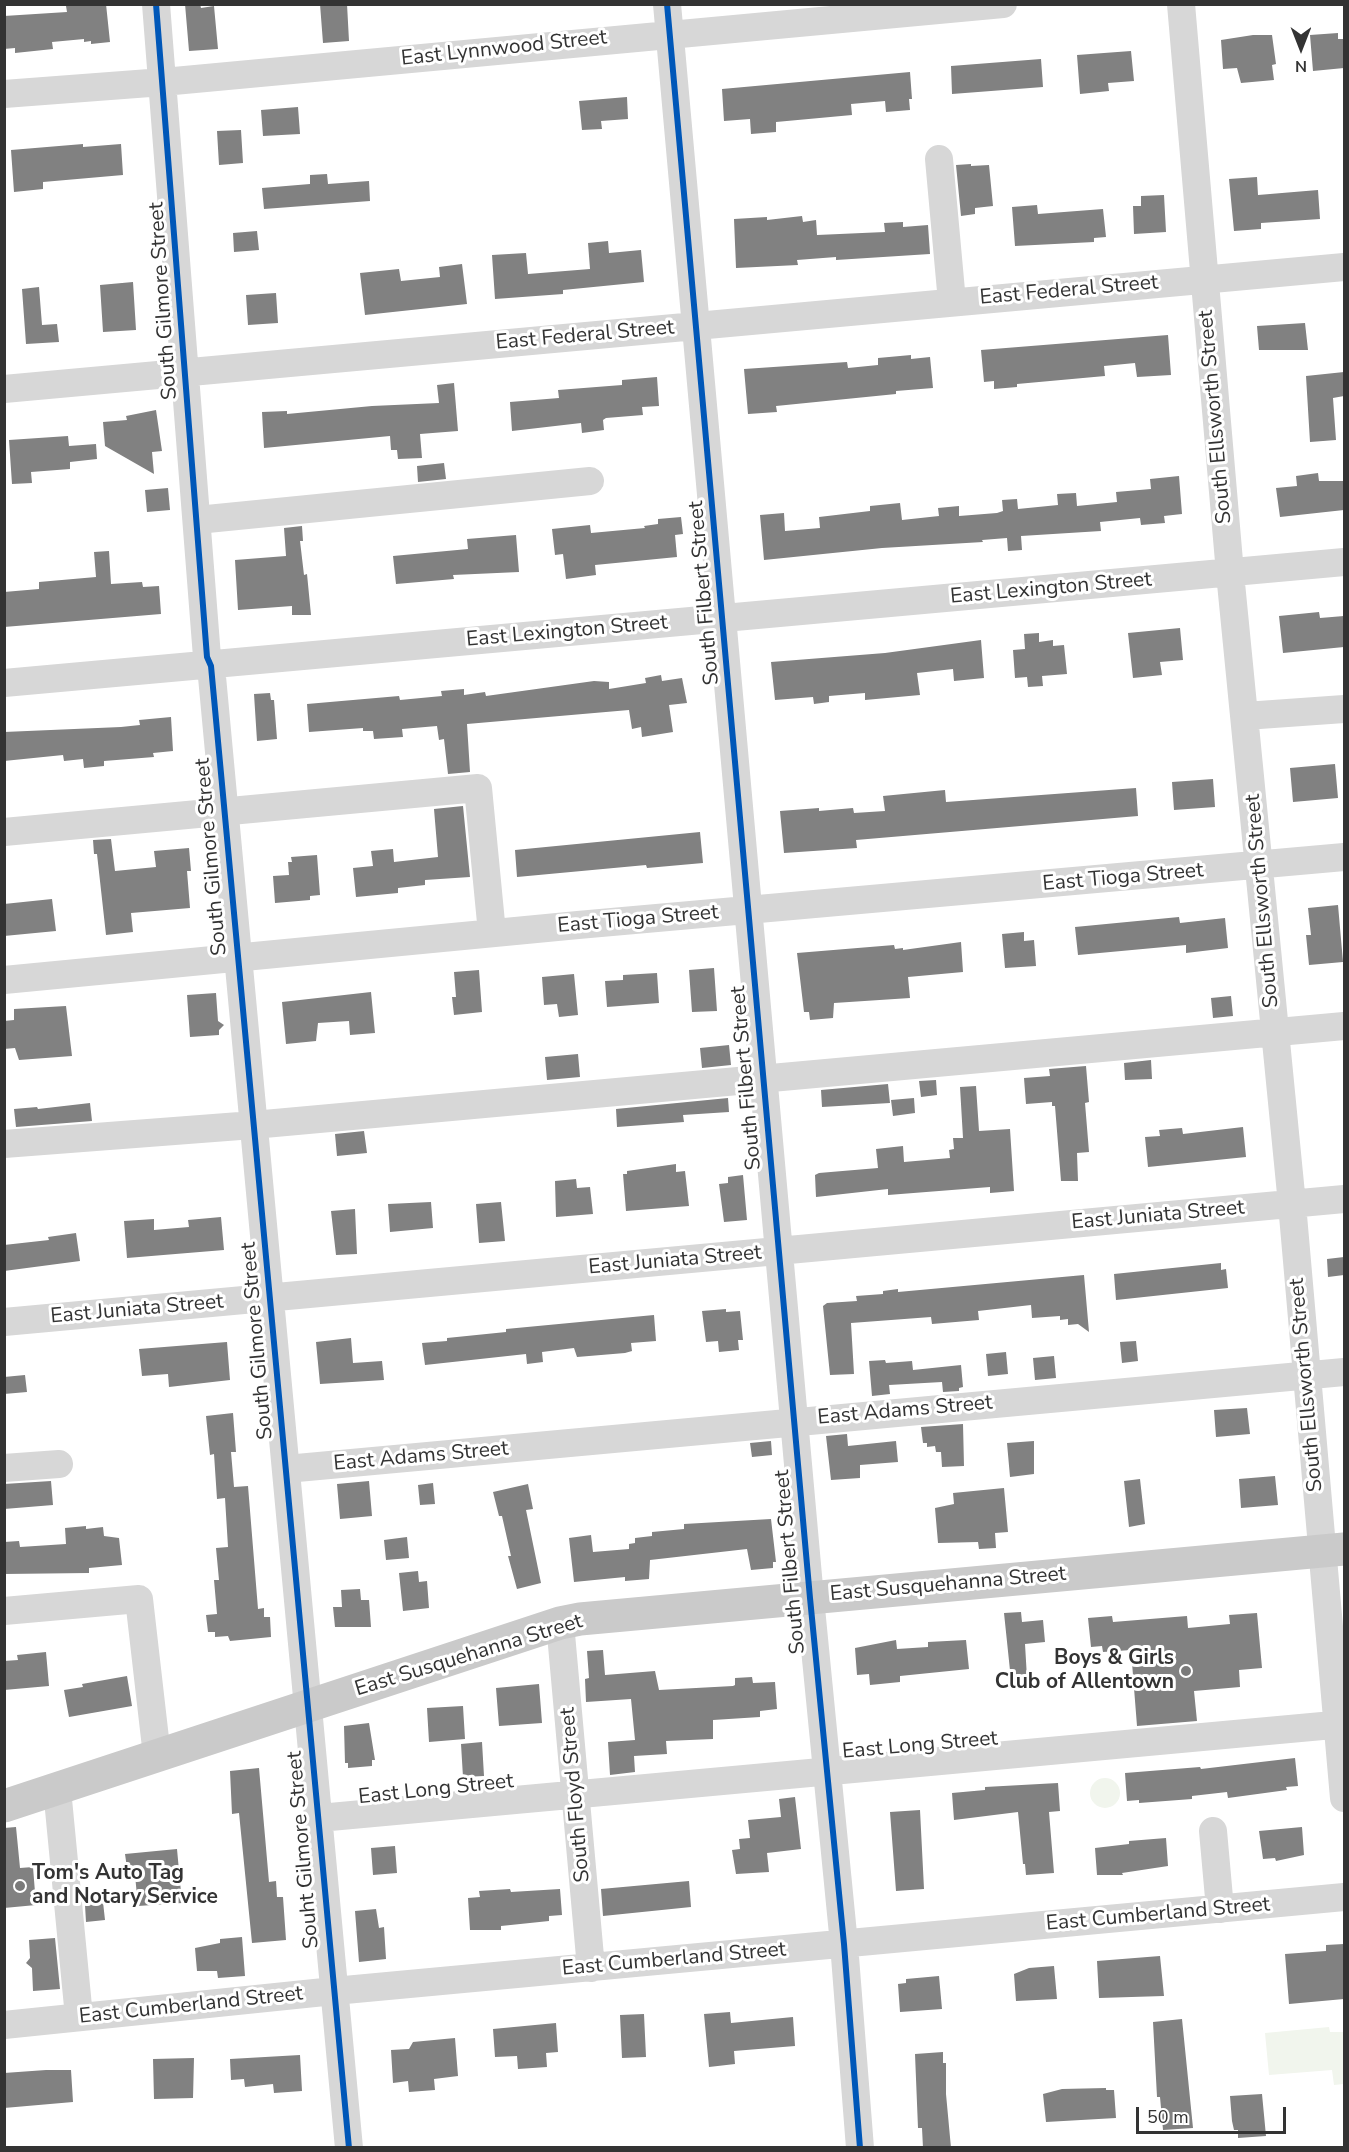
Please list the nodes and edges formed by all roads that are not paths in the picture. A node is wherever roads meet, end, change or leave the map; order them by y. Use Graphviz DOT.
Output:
graph roads {
  1 [pos="156,4"];
  2 [pos="667,4"];
  3 [pos="1003,4"];
  4 [pos="1181,4"];
  5 [pos="670,34"];
  6 [pos="163,82"];
  7 [pos="4,94"];
  8 [pos="939,159"];
  9 [pos="1344,267"];
  10 [pos="1204,279"];
  11 [pos="952,302"];
  12 [pos="697,325"];
  13 [pos="186,374"];
  14 [pos="4,389"];
  15 [pos="590,481"];
  16 [pos="197,520"];
  17 [pos="1344,562"];
  18 [pos="1230,573"];
  19 [pos="723,618"];
  20 [pos="211,666"];
  21 [pos="4,683"];
  22 [pos="1344,709"];
  23 [pos="1245,716"];
  24 [pos="225,811"];
  25 [pos="4,832"];
  26 [pos="1344,858"];
  27 [pos="1260,866"];
  28 [pos="748,910"];
  29 [pos="492,933"];
  30 [pos="237,957"];
  31 [pos="4,980"];
  32 [pos="1344,1026"];
  33 [pos="1276,1033"];
  34 [pos="764,1078"];
  35 [pos="253,1125"];
  36 [pos="4,1144"];
  37 [pos="1344,1199"];
  38 [pos="1292,1204"];
  39 [pos="780,1251"];
  40 [pos="271,1298"];
  41 [pos="4,1322"];
  42 [pos="1344,1372"];
  43 [pos="1306,1376"];
  44 [pos="794,1421"];
  45 [pos="59,1464"];
  46 [pos="4,1468"];
  47 [pos="286,1469"];
  48 [pos="1333,1550"];
  49 [pos="810,1598"];
  50 [pos="4,1611"];
  51 [pos="560,1623"];
  52 [pos="307,1706"];
  53 [pos="1341,1724"];
  54 [pos="157,1756"];
  55 [pos="827,1771"];
  56 [pos="57,1789"];
  57 [pos="575,1794"];
  58 [pos="1344,1798"];
  59 [pos="4,1806"];
  60 [pos="319,1818"];
  61 [pos="1213,1831"];
  62 [pos="1344,1897"];
  63 [pos="1220,1909"];
  64 [pos="844,1944"];
  65 [pos="591,1968"];
  66 [pos="334,1991"];
  67 [pos="79,2018"];
  68 [pos="4,2025"];
  69 [pos="349,2148"];
  70 [pos="860,2148"];
  1 -- 6 [label="street, South Gilmore Street"];
  2 -- 5 [label="street, South Filbert Street"];
  3 -- 5 [label="street, East Lynnwood Street"];
  4 -- 10 [label="street, South Ellsworth Street"];
  5 -- 6 [label="street, East Lynnwood Street"];
  5 -- 12 [label="street, South Filbert Street"];
  6 -- 7 [label="street, East Lynnwood Street"];
  6 -- 13 [label="street, South Gilmore Street"];
  8 -- 11 [label="street"];
  9 -- 10 [label="street, East Federal Street"];
  10 -- 11 [label="street, East Federal Street"];
  10 -- 18 [label="street, South Ellsworth Street"];
  11 -- 12 [label="street, East Federal Street"];
  12 -- 13 [label="street, East Federal Street"];
  12 -- 19 [label="street, South Filbert Street"];
  13 -- 14 [label="street, East Federal Street"];
  13 -- 16 [label="street, South Gilmore Street"];
  15 -- 16 [label="street"];
  16 -- 20 [label="street, South Gilmore Street"];
  17 -- 18 [label="street, East Lexington Street"];
  18 -- 19 [label="street, East Lexington Street"];
  18 -- 23 [label="street, South Ellsworth Street"];
  19 -- 20 [label="street, East Lexington Street"];
  19 -- 28 [label="street, South Filbert Street"];
  20 -- 21 [label="street, East Lexington Street"];
  20 -- 24 [label="street, South Gilmore Street"];
  22 -- 23 [label="street"];
  23 -- 27 [label="street, South Ellsworth Street"];
  24 -- 25 [label="street"];
  24 -- 29 [label="street"];
  24 -- 30 [label="street, South Gilmore Street"];
  26 -- 27 [label="street, East Tioga Street"];
  27 -- 28 [label="street, East Tioga Street"];
  27 -- 33 [label="street, South Ellsworth Street"];
  28 -- 29 [label="street, East Tioga Street"];
  28 -- 34 [label="street, South Filbert Street"];
  29 -- 30 [label="street, East Tioga Street"];
  30 -- 31 [label="street, East Tioga Street"];
  30 -- 35 [label="street, South Gilmore Street"];
  32 -- 33 [label="street"];
  33 -- 34 [label="street"];
  33 -- 38 [label="street, South Ellsworth Street"];
  34 -- 35 [label="street"];
  34 -- 39 [label="street, South Filbert Street"];
  35 -- 36 [label="street"];
  35 -- 40 [label="street, South Gilmore Street"];
  37 -- 38 [label="street, East Juniata Street"];
  38 -- 39 [label="street, East Juniata Street"];
  38 -- 43 [label="street, South Ellsworth Street"];
  39 -- 40 [label="street, East Juniata Street"];
  39 -- 44 [label="street, South Filbert Street"];
  40 -- 41 [label="street, East Juniata Street"];
  40 -- 47 [label="street, South Gilmore Street"];
  42 -- 43 [label="street, East Adams Street"];
  43 -- 44 [label="street, East Adams Street"];
  43 -- 48 [label="street, South Ellsworth Street"];
  44 -- 47 [label="street, East Adams Street"];
  44 -- 49 [label="street, South Filbert Street"];
  45 -- 46 [label="street"];
  47 -- 52 [label="street, South Gilmore Street"];
  48 -- 49 [label="main road, East Susquehanna Street"];
  48 -- 53 [label="street, South Ellsworth Street"];
  49 -- 51 [label="main road, East Susquehanna Street"];
  49 -- 55 [label="street, South Filbert Street"];
  50 -- 54 [label="street"];
  51 -- 52 [label="main road, East Susquehanna Street"];
  51 -- 57 [label="street, South Floyd Street"];
  52 -- 54 [label="main road, East Susquehanna Street"];
  52 -- 60 [label="street, Souht Gilmore Street"];
  53 -- 55 [label="street, East Long Street"];
  53 -- 58 [label="street, South Ellsworth Street"];
  54 -- 56 [label="main road, East Susquehanna Street"];
  55 -- 57 [label="street, East Long Street"];
  55 -- 64 [label="street, South Filbert Street"];
  56 -- 59 [label="main road, East Susquehanna Street"];
  56 -- 67 [label="street"];
  57 -- 60 [label="street, East Long Street"];
  57 -- 65 [label="street, South Floyd Street"];
  60 -- 66 [label="street, Souht Gilmore Street"];
  61 -- 63 [label="street"];
  62 -- 63 [label="street, East Cumberland Street"];
  63 -- 64 [label="street, East Cumberland Street"];
  64 -- 65 [label="street, East Cumberland Street"];
  64 -- 70 [label="street, South Filbert Street"];
  65 -- 66 [label="street, East Cumberland Street"];
  66 -- 67 [label="street, East Cumberland Street"];
  66 -- 69 [label="street"];
  67 -- 68 [label="street, East Cumberland Street"];
}
